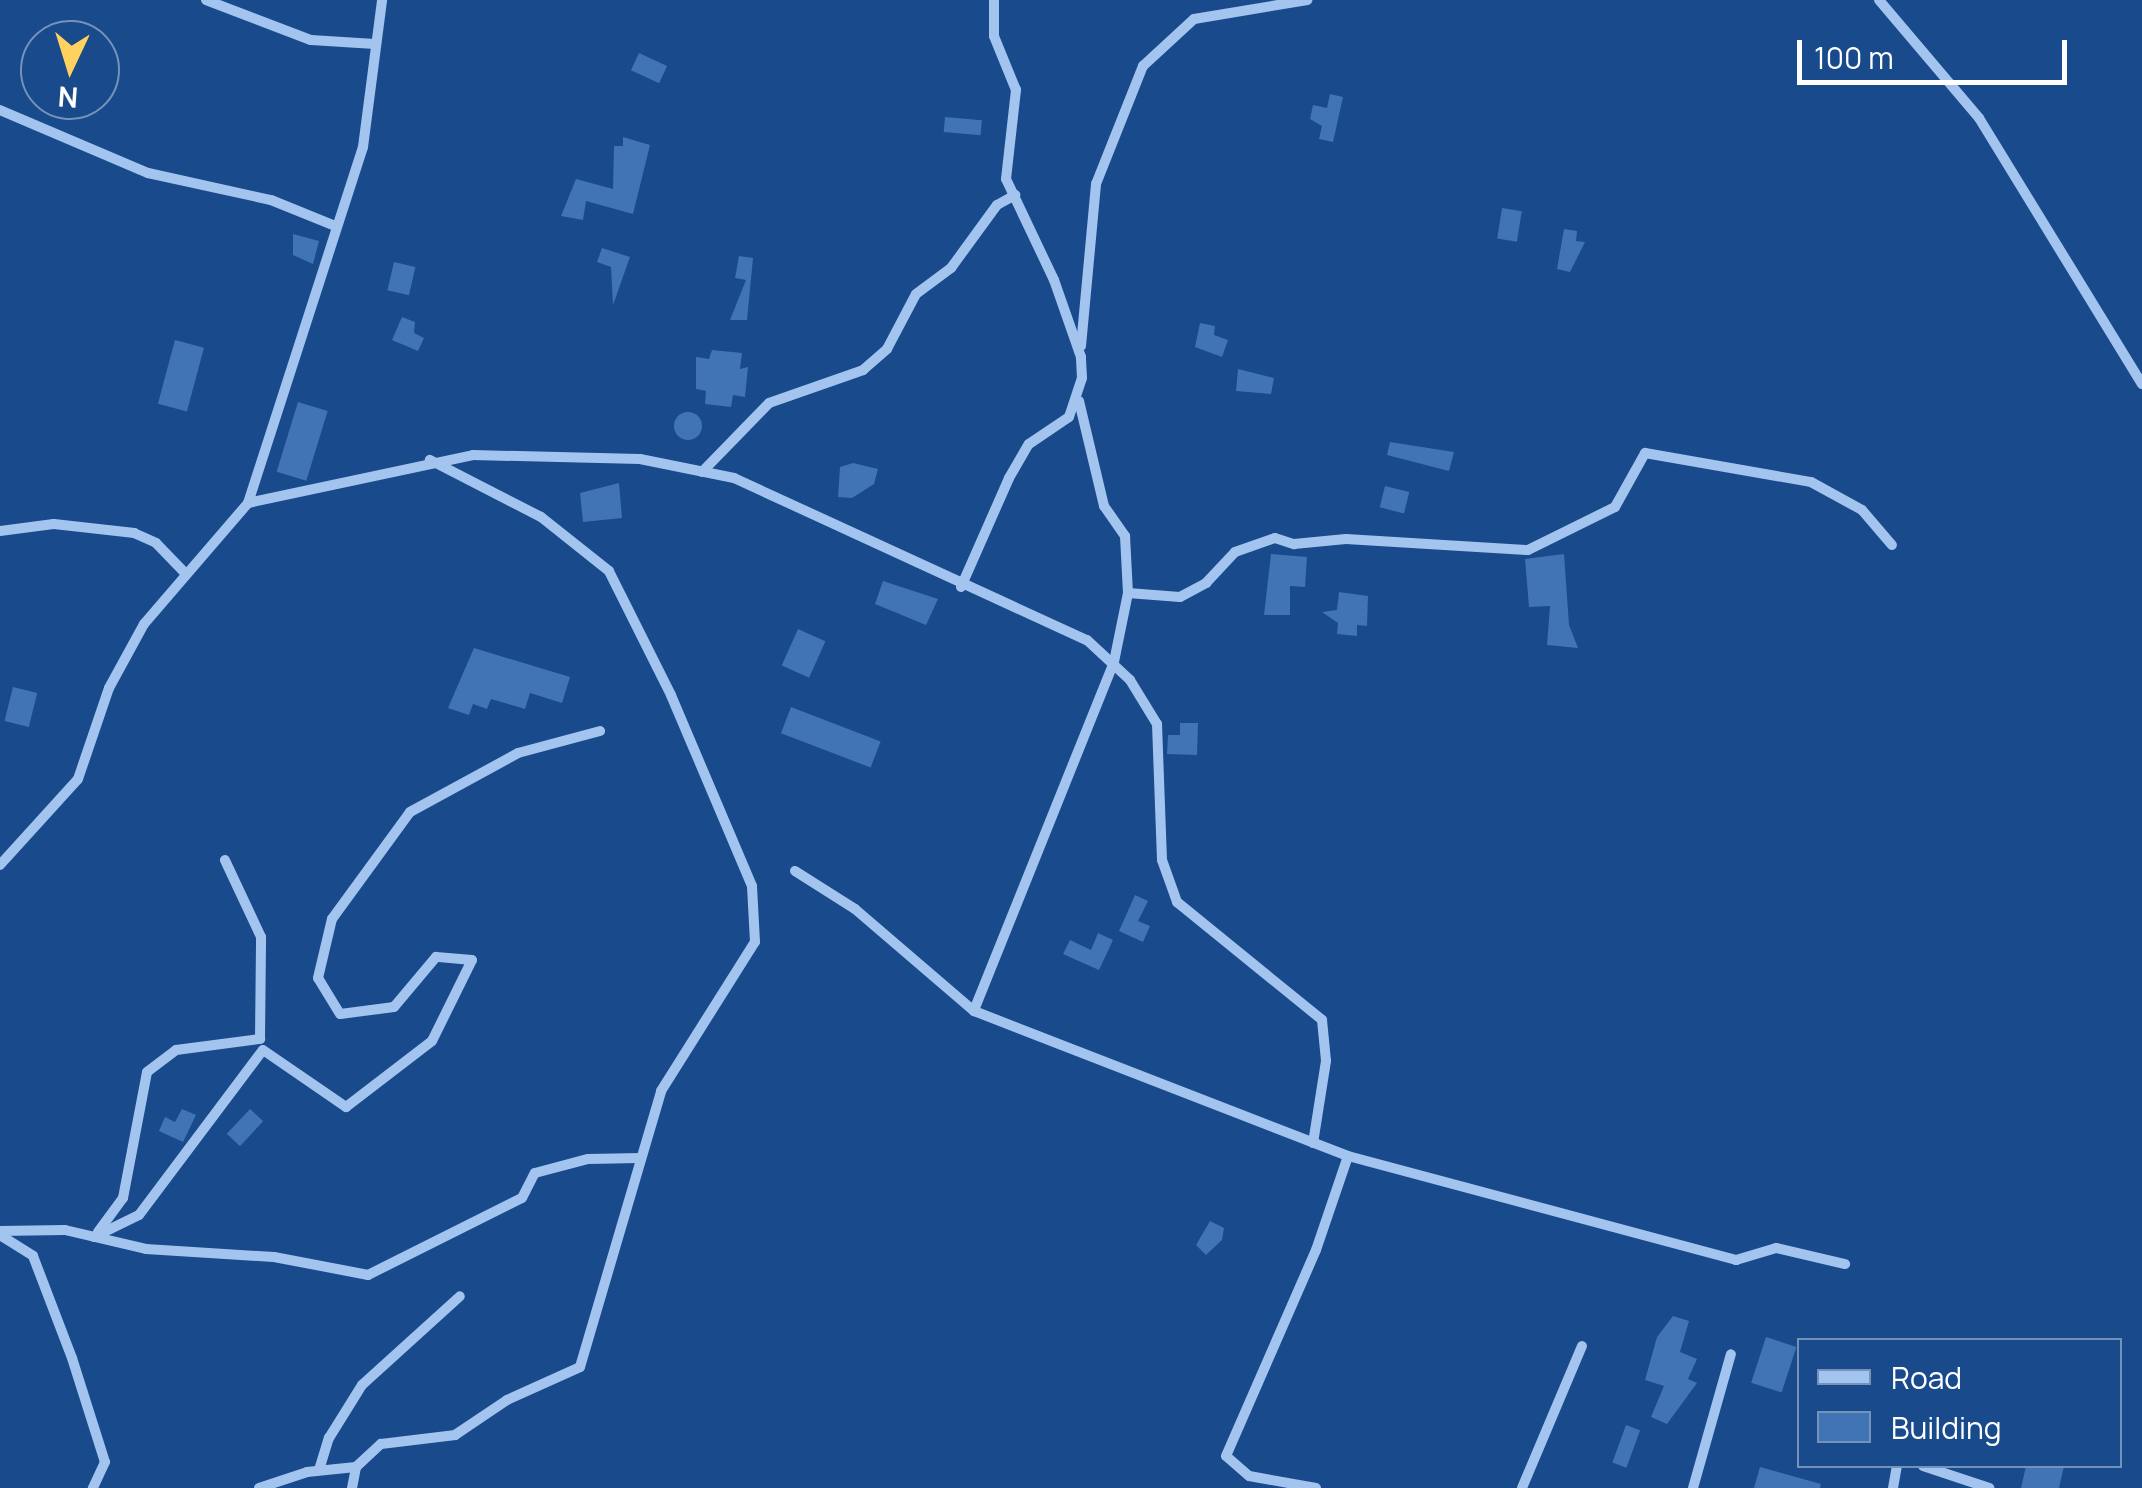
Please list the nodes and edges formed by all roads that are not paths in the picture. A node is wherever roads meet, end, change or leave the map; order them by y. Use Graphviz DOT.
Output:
graph roads {
  1 [pos="206,0"];
  2 [pos="382,0"];
  3 [pos="994,0"];
  4 [pos="1307,0"];
  5 [pos="1880,0"];
  6 [pos="375,44"];
  7 [pos="0,110"];
  8 [pos="1015,194"];
  9 [pos="335,226"];
  10 [pos="1081,357"];
  11 [pos="2142,384"];
  12 [pos="1079,401"];
  13 [pos="430,460"];
  14 [pos="702,472"];
  15 [pos="248,503"];
  16 [pos="0,531"];
  17 [pos="1892,546"];
  18 [pos="184,572"];
  19 [pos="960,587"];
  20 [pos="1128,593"];
  21 [pos="1114,662"];
  22 [pos="600,731"];
  23 [pos="225,860"];
  24 [pos="0,864"];
  25 [pos="795,871"];
  26 [pos="974,1010"];
  27 [pos="1313,1143"];
  28 [pos="1348,1156"];
  29 [pos="640,1158"];
  30 [pos="0,1233"];
  31 [pos="94,1237"];
  32 [pos="1845,1264"];
  33 [pos="460,1296"];
  34 [pos="1582,1346"];
  35 [pos="1731,1354"];
  36 [pos="356,1467"];
  37 [pos="1929,1468"];
  38 [pos="319,1470"];
  39 [pos="93,1488"];
  40 [pos="259,1488"];
  41 [pos="352,1488"];
  42 [pos="1316,1488"];
  43 [pos="1522,1488"];
  44 [pos="1692,1488"];
  45 [pos="1989,1488"];
  1 -- 6 [label="street"];
  2 -- 6 [label="street"];
  3 -- 8 [label="street"];
  4 -- 10 [label="street"];
  5 -- 11 [label="street"];
  6 -- 9 [label="street"];
  7 -- 9 [label="street"];
  8 -- 10 [label="street"];
  8 -- 14 [label="street"];
  9 -- 15 [label="street"];
  10 -- 12 [label="street"];
  12 -- 19 [label="street"];
  12 -- 20 [label="street"];
  13 -- 14 [label="street"];
  13 -- 15 [label="street"];
  13 -- 29 [label="street"];
  14 -- 19 [label="street"];
  15 -- 18 [label="street"];
  16 -- 18 [label="street"];
  17 -- 20 [label="street"];
  18 -- 24 [label="street"];
  19 -- 21 [label="street"];
  20 -- 21 [label="street"];
  21 -- 26 [label="street"];
  21 -- 27 [label="street"];
  22 -- 31 [label="street"];
  23 -- 31 [label="street"];
  25 -- 26 [label="street"];
  26 -- 27 [label="street"];
  27 -- 28 [label="street"];
  28 -- 32 [label="street"];
  28 -- 42 [label="street"];
  29 -- 31 [label="street"];
  29 -- 36 [label="street"];
  30 -- 31 [label="street"];
  30 -- 39 [label="street"];
  33 -- 38 [label="street"];
  34 -- 43 [label="street"];
  35 -- 44 [label="street"];
  36 -- 38 [label="street"];
  36 -- 41 [label="street"];
  37 -- 45 [label="street"];
  38 -- 40 [label="street"];
}
